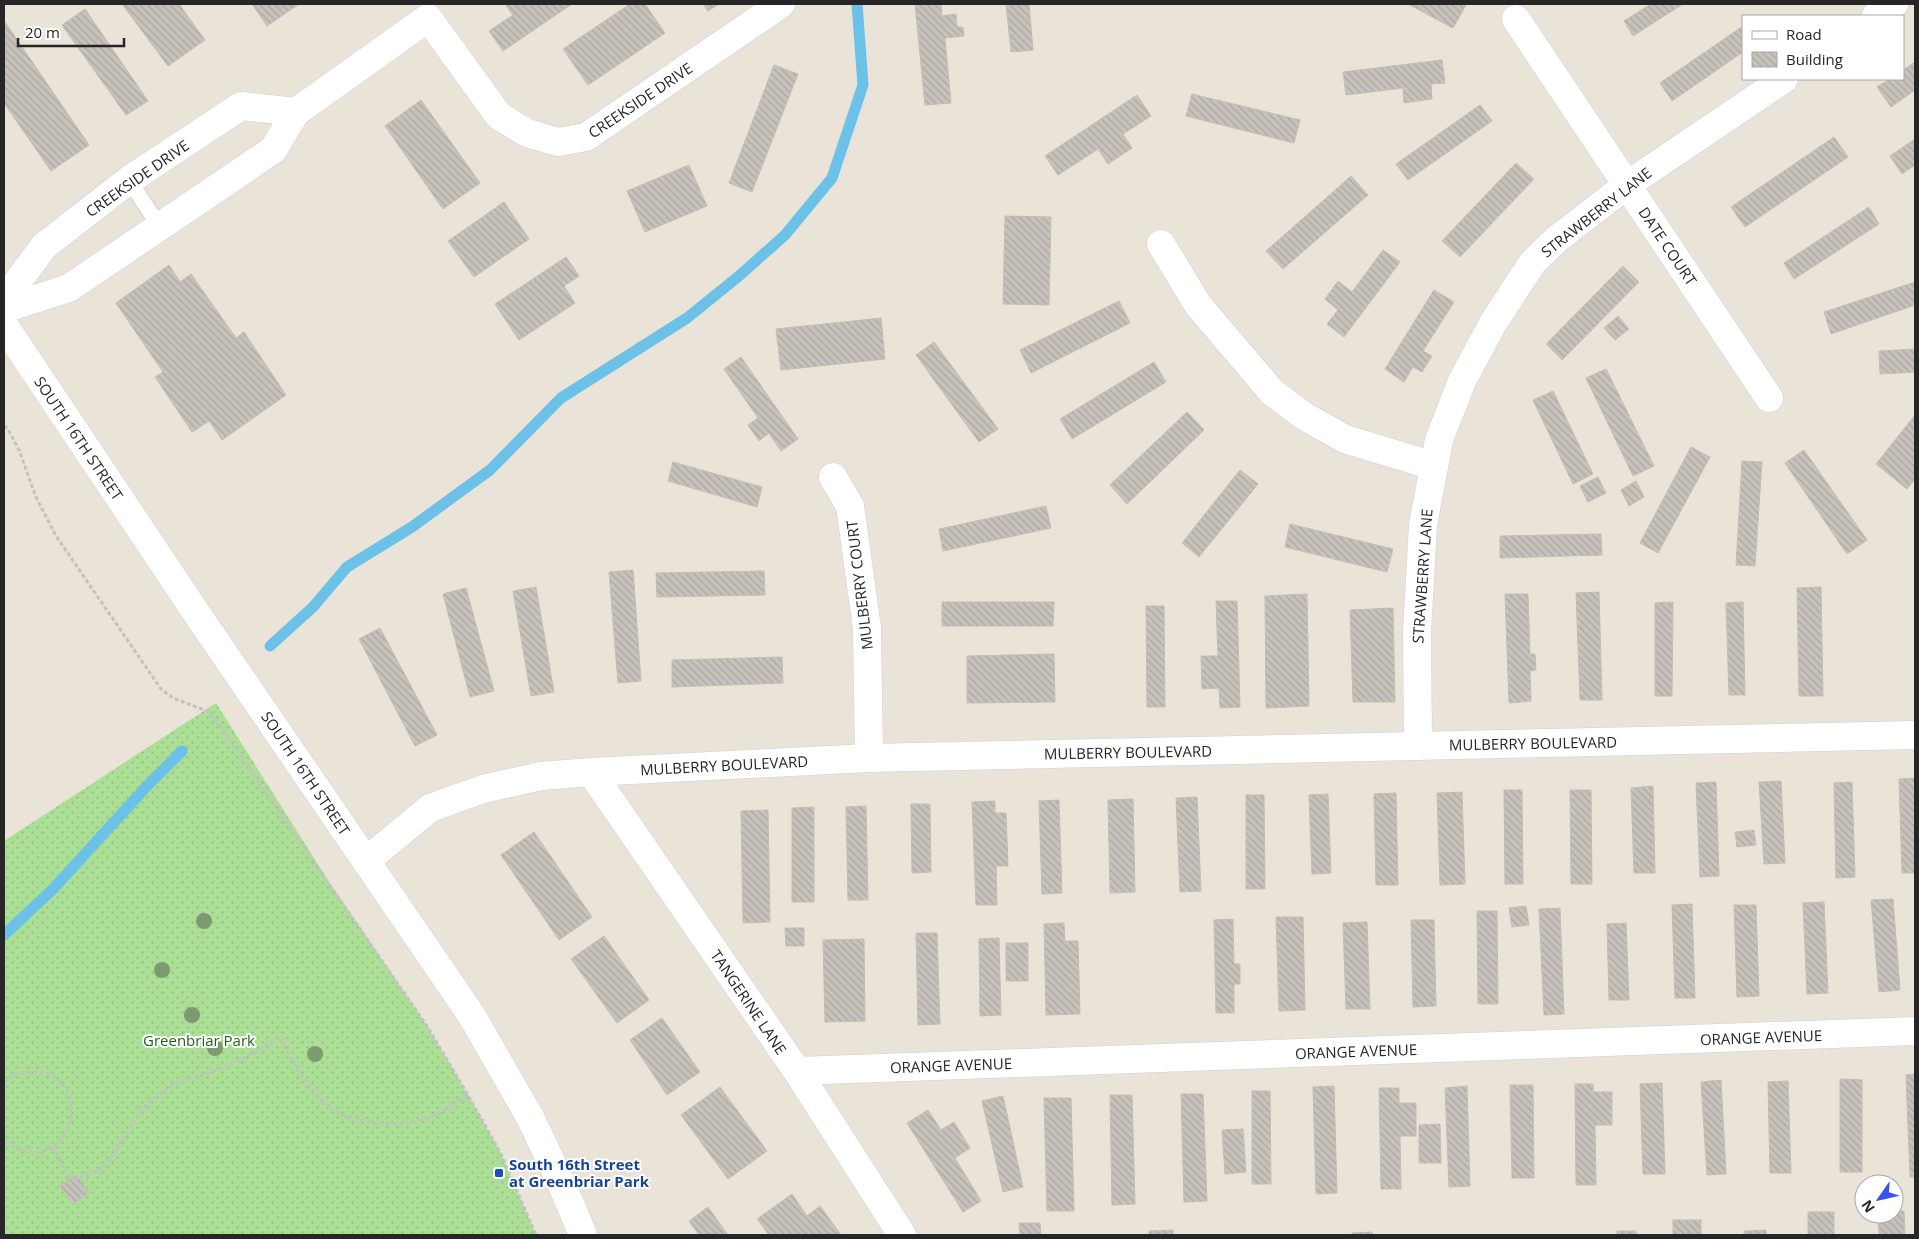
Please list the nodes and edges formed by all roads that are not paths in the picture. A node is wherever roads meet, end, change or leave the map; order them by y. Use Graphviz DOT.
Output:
graph roads {
  1 [pos="781,4"];
  2 [pos="1894,4"];
  3 [pos="423,11"];
  4 [pos="1878,15"];
  5 [pos="1516,20"];
  6 [pos="1783,80"];
  7 [pos="296,112"];
  8 [pos="129,180"];
  9 [pos="1627,185"];
  10 [pos="160,227"];
  11 [pos="1161,244"];
  12 [pos="4,300"];
  13 [pos="4,309"];
  14 [pos="4,326"];
  15 [pos="1769,398"];
  16 [pos="1434,466"];
  17 [pos="833,477"];
  18 [pos="1915,734"];
  19 [pos="1418,746"];
  20 [pos="869,758"];
  21 [pos="591,772"];
  22 [pos="366,861"];
  23 [pos="1915,1031"];
  24 [pos="797,1071"];
  25 [pos="582,1235"];
  26 [pos="902,1235"];
  1 -- 3 [label="street, CREEKSIDE DRIVE"];
  2 -- 4 [label="street"];
  3 -- 7 [label="street, CREEKSIDE DRIVE"];
  5 -- 9 [label="street, DATE COURT"];
  6 -- 9 [label="street, STRAWBERRY LANE"];
  7 -- 8 [label="street, CREEKSIDE DRIVE"];
  7 -- 10 [label="street, CREEKSIDE DRIVE"];
  8 -- 10 [label="lane"];
  8 -- 12 [label="street, CREEKSIDE DRIVE"];
  9 -- 15 [label="street, DATE COURT"];
  9 -- 16 [label="street, STRAWBERRY LANE"];
  10 -- 13 [label="street, CREEKSIDE DRIVE"];
  11 -- 16 [label="street"];
  14 -- 22 [label="street, SOUTH 16TH STREET"];
  16 -- 19 [label="street, STRAWBERRY LANE"];
  17 -- 20 [label="street, MULBERRY COURT"];
  18 -- 19 [label="street, MULBERRY BOULEVARD"];
  19 -- 20 [label="street, MULBERRY BOULEVARD"];
  20 -- 21 [label="street, MULBERRY BOULEVARD"];
  21 -- 22 [label="street, MULBERRY BOULEVARD"];
  21 -- 24 [label="street, TANGERINE LANE"];
  22 -- 25 [label="street, SOUTH 16TH STREET"];
  23 -- 24 [label="street, ORANGE AVENUE"];
  24 -- 26 [label="street, TANGERINE LANE"];
}
